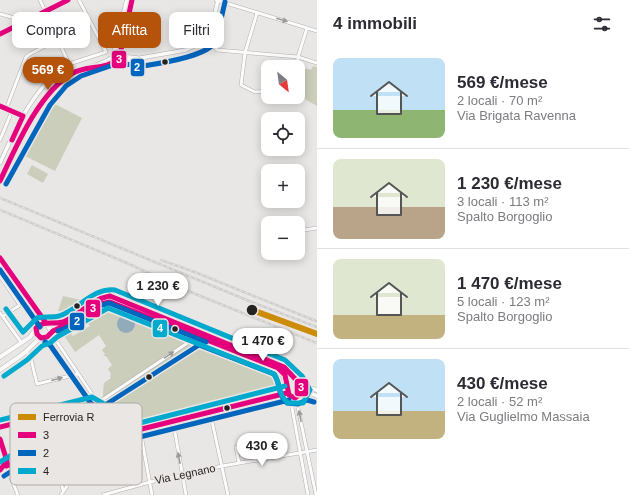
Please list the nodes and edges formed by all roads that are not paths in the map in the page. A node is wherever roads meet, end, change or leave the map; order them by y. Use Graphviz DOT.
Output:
graph roads {
  1 [pos="40,0"];
  2 [pos="68,0"];
  3 [pos="79,0"];
  4 [pos="127,0"];
  5 [pos="132,0"];
  6 [pos="217,0"];
  7 [pos="44,12"];
  8 [pos="129,12"];
  9 [pos="215,12"];
  10 [pos="258,13"];
  11 [pos="0,14"];
  12 [pos="12,17"];
  13 [pos="12,28"];
  14 [pos="307,28"];
  15 [pos="317,31"];
  16 [pos="0,34"];
  17 [pos="42,48"];
  18 [pos="61,48"];
  19 [pos="121,48"];
  20 [pos="122,48"];
  21 [pos="193,48"];
  22 [pos="216,48"];
  23 [pos="245,53"];
  24 [pos="120,56"];
  25 [pos="129,57"];
  26 [pos="298,57"];
  27 [pos="141,58"];
  28 [pos="298,60"];
  29 [pos="111,61"];
  30 [pos="317,63"];
  31 [pos="69,64"];
  32 [pos="261,92"];
  33 [pos="0,106"];
  34 [pos="6,109"];
  35 [pos="12,111"];
  36 [pos="24,116"];
  37 [pos="0,140"];
  38 [pos="0,163"];
  39 [pos="0,179"];
  40 [pos="317,228"];
  41 [pos="305,230"];
  42 [pos="0,258"];
  43 [pos="1,279"];
  44 [pos="21,289"];
  45 [pos="1,315"];
  46 [pos="47,324"];
  47 [pos="37,328"];
  48 [pos="191,329"];
  49 [pos="50,335"];
  50 [pos="41,338"];
  51 [pos="210,340"];
  52 [pos="21,342"];
  53 [pos="26,351"];
  54 [pos="260,355"];
  55 [pos="0,357"];
  56 [pos="252,357"];
  57 [pos="0,370"];
  58 [pos="78,374"];
  59 [pos="299,383"];
  60 [pos="287,385"];
  61 [pos="317,390"];
  62 [pos="289,395"];
  63 [pos="300,395"];
  64 [pos="317,396"];
  65 [pos="94,397"];
  66 [pos="102,400"];
  67 [pos="91,403"];
  68 [pos="100,403"];
  69 [pos="210,412"];
  70 [pos="173,421"];
  71 [pos="10,423"];
  72 [pos="0,426"];
  73 [pos="142,429"];
  74 [pos="0,439"];
  75 [pos="142,440"];
  76 [pos="236,448"];
  77 [pos="317,450"];
  78 [pos="307,452"];
  79 [pos="300,453"];
  80 [pos="4,454"];
  81 [pos="10,460"];
  82 [pos="239,463"];
  83 [pos="222,466"];
  84 [pos="3,468"];
  85 [pos="183,475"];
  86 [pos="10,481"];
  87 [pos="150,482"];
  88 [pos="142,484"];
  89 [pos="12,485"];
  90 [pos="62,485"];
  91 [pos="139,485"];
  92 [pos="67,486"];
  93 [pos="63,490"];
  94 [pos="18,495"];
  95 [pos="61,495"];
  96 [pos="103,495"];
  97 [pos="152,495"];
  98 [pos="186,495"];
  99 [pos="228,495"];
  100 [pos="308,495"];
  101 [pos="316,495"];
  1 -- 7 [label="street"];
  2 -- 7 [label="street"];
  3 -- 31 [label="street"];
  4 -- 29 [label="main road"];
  5 -- 8 [label="main road"];
  6 -- 9 [label="street"];
  6 -- 10 [label="street"];
  10 -- 14 [label="street, one-way"];
  10 -- 23 [label="street"];
  11 -- 12 [label="street"];
  13 -- 16 [label="street"];
  14 -- 15 [label="street"];
  14 -- 26 [label="street"];
  17 -- 34 [label="street"];
  18 -- 31 [label="street"];
  19 -- 24 [label="main road"];
  20 -- 25 [label="street"];
  21 -- 27 [label="street"];
  22 -- 23 [label="street"];
  23 -- 26 [label="street"];
  23 -- 32 [label="street"];
  24 -- 25 [label="street"];
  24 -- 29 [label="main road"];
  25 -- 27 [label="street"];
  26 -- 28 [label="street"];
  26 -- 30 [label="street"];
  27 -- 29 [label="street"];
  29 -- 39 [label="main road"];
  31 -- 36 [label="street"];
  33 -- 34 [label="street"];
  34 -- 35 [label="street"];
  35 -- 36 [label="street"];
  35 -- 37 [label="street"];
  36 -- 38 [label="street"];
  40 -- 41 [label="street"];
  42 -- 44 [label="main road"];
  43 -- 45 [label="street"];
  44 -- 46 [label="main road"];
  44 -- 47 [label="main road"];
  45 -- 52 [label="street"];
  46 -- 47 [label="main road"];
  46 -- 48 [label="main road"];
  46 -- 49 [label="main road"];
  47 -- 50 [label="main road"];
  47 -- 52 [label="main road"];
  48 -- 54 [label="main road"];
  48 -- 54 [label="street"];
  49 -- 50 [label="main road"];
  49 -- 51 [label="main road"];
  49 -- 58 [label="street"];
  50 -- 53 [label="main road"];
  51 -- 56 [label="main road"];
  66 -- 51 [label="street, one-way"];
  52 -- 55 [label="main road"];
  53 -- 57 [label="main road"];
  53 -- 58 [label="street, one-way"];
  54 -- 56 [label="street"];
  54 -- 59 [label="main road"];
  56 -- 60 [label="main road"];
  58 -- 65 [label="street"];
  59 -- 60 [label="main road"];
  59 -- 61 [label="main road"];
  59 -- 63 [label="main road"];
  60 -- 62 [label="main road"];
  62 -- 63 [label="main road"];
  62 -- 69 [label="street"];
  62 -- 79 [label="street"];
  63 -- 64 [label="main road"];
  78 -- 63 [label="street, one-way"];
  65 -- 66 [label="street"];
  65 -- 67 [label="street"];
  66 -- 68 [label="street"];
  69 -- 70 [label="street"];
  69 -- 83 [label="street"];
  70 -- 73 [label="street"];
  85 -- 70 [label="street, one-way"];
  71 -- 72 [label="street"];
  74 -- 80 [label="street"];
  75 -- 87 [label="street"];
  76 -- 82 [label="street"];
  77 -- 78 [label="street, Via Legnano"];
  78 -- 79 [label="street, Via Legnano"];
  78 -- 101 [label="street"];
  79 -- 82 [label="street, Via Legnano"];
  79 -- 100 [label="street"];
  80 -- 81 [label="street"];
  80 -- 84 [label="street"];
  82 -- 83 [label="street, Via Legnano"];
  83 -- 85 [label="street, Via Legnano"];
  83 -- 99 [label="street"];
  84 -- 86 [label="street"];
  85 -- 87 [label="street, Via Legnano"];
  85 -- 98 [label="street"];
  87 -- 88 [label="street, Via Legnano"];
  87 -- 97 [label="street"];
  89 -- 94 [label="street"];
  90 -- 93 [label="street"];
  91 -- 96 [label="street, Via Legnano"];
  92 -- 93 [label="street"];
  93 -- 95 [label="street"];
}
